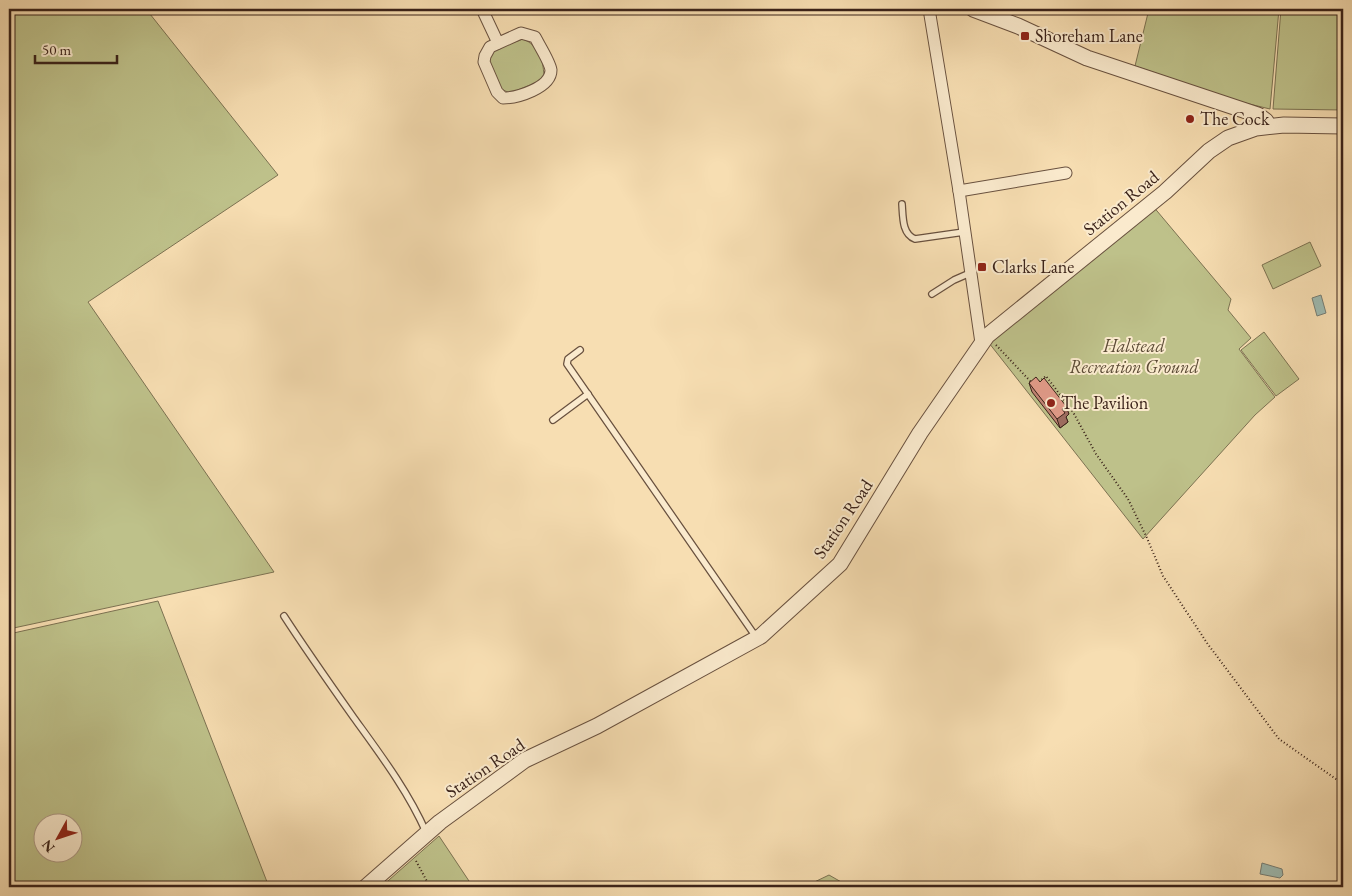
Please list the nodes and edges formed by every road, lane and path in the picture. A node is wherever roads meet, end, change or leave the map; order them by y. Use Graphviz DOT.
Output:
graph roads {
  1 [pos="482,9"];
  2 [pos="929,9"];
  3 [pos="973,9"];
  4 [pos="498,43"];
  5 [pos="1268,126"];
  6 [pos="1343,126"];
  7 [pos="1066,173"];
  8 [pos="959,192"];
  9 [pos="902,204"];
  10 [pos="964,232"];
  11 [pos="970,273"];
  12 [pos="932,294"];
  13 [pos="984,339"];
  14 [pos="580,350"];
  15 [pos="588,394"];
  16 [pos="553,420"];
  17 [pos="284,616"];
  18 [pos="757,639"];
  19 [pos="1343,784"];
  20 [pos="427,834"];
  21 [pos="414,858"];
  22 [pos="366,887"];
  23 [pos="430,887"];
  1 -- 4 [label="street"];
  2 -- 8 [label="street"];
  3 -- 5 [label="street"];
  4 -- 4 [label="street"];
  5 -- 6 [label="street, Station Road"];
  5 -- 13 [label="street, Station Road"];
  7 -- 8 [label="street"];
  8 -- 10 [label="street"];
  9 -- 10 [label="lane"];
  10 -- 11 [label="street"];
  11 -- 12 [label="lane"];
  11 -- 13 [label="street"];
  13 -- 18 [label="street, Station Road"];
  13 -- 19 [label="path"];
  14 -- 15 [label="lane"];
  15 -- 16 [label="lane"];
  15 -- 18 [label="lane"];
  17 -- 20 [label="lane"];
  18 -- 20 [label="street, Station Road"];
  20 -- 22 [label="street, Station Road"];
  21 -- 23 [label="path"];
}
